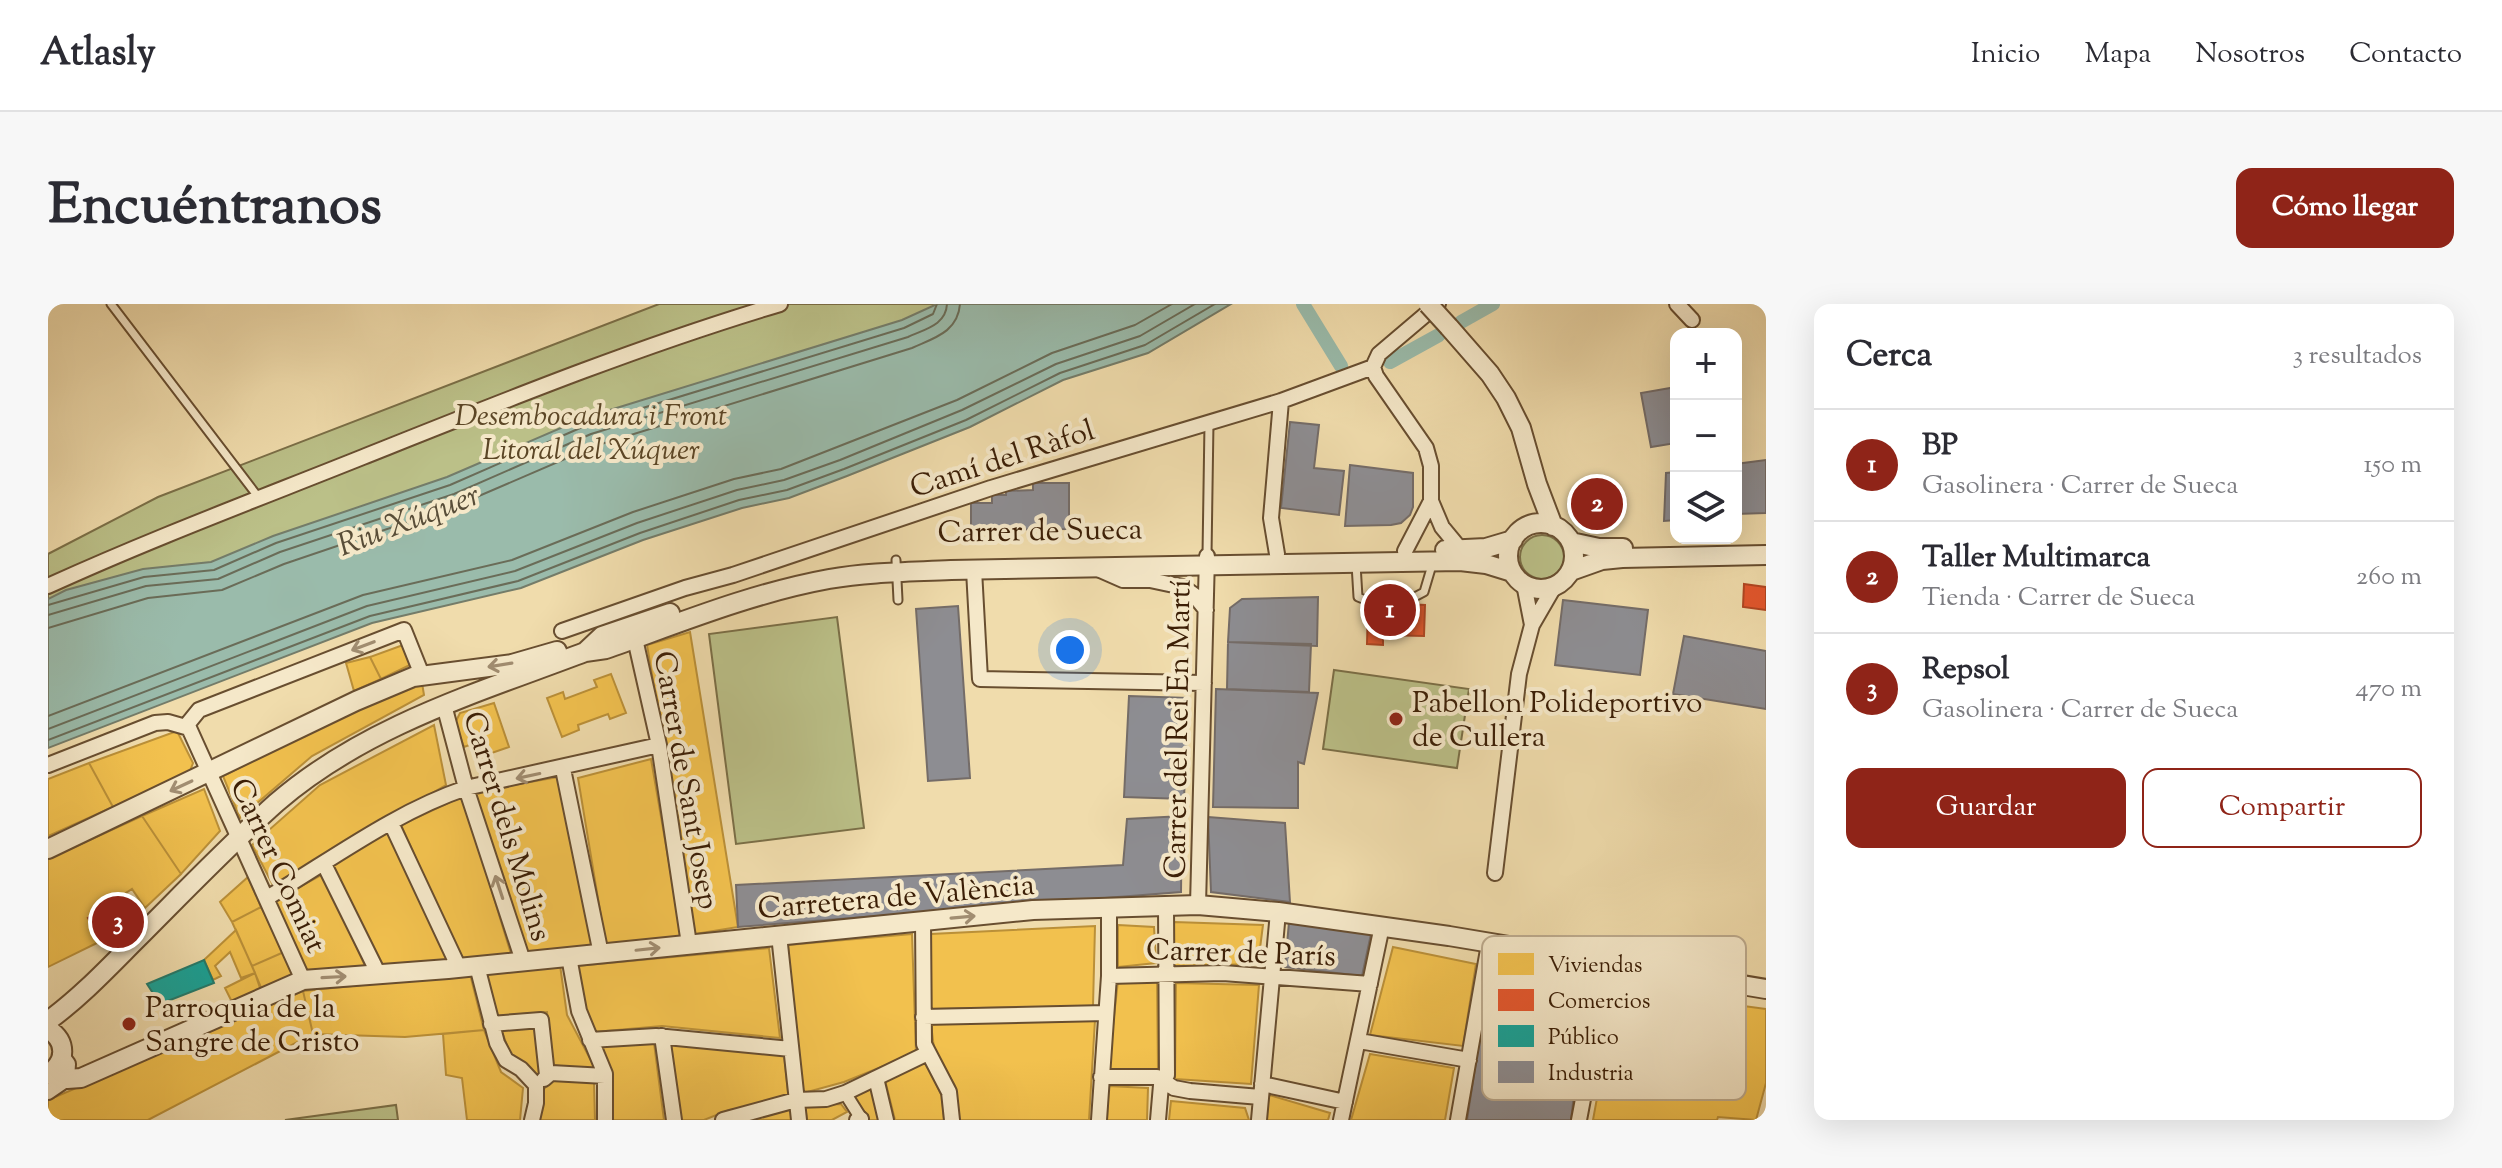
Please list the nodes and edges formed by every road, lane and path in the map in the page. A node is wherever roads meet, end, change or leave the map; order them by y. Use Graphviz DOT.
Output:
graph roads {
  1 [pos="111,304"];
  2 [pos="780,304"];
  3 [pos="1428,304"];
  4 [pos="1438,304"];
  5 [pos="1677,304"];
  6 [pos="1692,320"];
  7 [pos="1373,367"];
  8 [pos="1281,401"];
  9 [pos="1209,421"];
  10 [pos="1537,484"];
  11 [pos="259,498"];
  12 [pos="1431,501"];
  13 [pos="1553,526"];
  14 [pos="1519,534"];
  15 [pos="1571,542"];
  16 [pos="1766,545"];
  17 [pos="1461,550"];
  18 [pos="1405,551"];
  19 [pos="1277,554"];
  20 [pos="1766,555"];
  21 [pos="1433,561"];
  22 [pos="1207,562"];
  23 [pos="1356,564"];
  24 [pos="896,566"];
  25 [pos="1097,569"];
  26 [pos="974,570"];
  27 [pos="1571,571"];
  28 [pos="1518,578"];
  29 [pos="48,586"];
  30 [pos="1554,587"];
  31 [pos="898,600"];
  32 [pos="1206,610"];
  33 [pos="1532,625"];
  34 [pos="562,631"];
  35 [pos="634,632"];
  36 [pos="602,636"];
  37 [pos="585,652"];
  38 [pos="422,675"];
  39 [pos="1204,683"];
  40 [pos="444,705"];
  41 [pos="186,726"];
  42 [pos="659,745"];
  43 [pos="48,765"];
  44 [pos="563,769"];
  45 [pos="208,773"];
  46 [pos="466,788"];
  47 [pos="391,823"];
  48 [pos="240,838"];
  49 [pos="48,849"];
  50 [pos="324,864"];
  51 [pos="1495,873"];
  52 [pos="267,898"];
  53 [pos="1198,905"];
  54 [pos="1166,907"];
  55 [pos="1109,909"];
  56 [pos="1278,912"];
  57 [pos="923,921"];
  58 [pos="1382,926"];
  59 [pos="779,935"];
  60 [pos="1482,943"];
  61 [pos="689,944"];
  62 [pos="601,954"];
  63 [pos="569,957"];
  64 [pos="523,961"];
  65 [pos="468,967"];
  66 [pos="1166,973"];
  67 [pos="379,975"];
  68 [pos="1109,976"];
  69 [pos="1272,976"];
  70 [pos="303,980"];
  71 [pos="1370,984"];
  72 [pos="1482,985"];
  73 [pos="1746,986"];
  74 [pos="1766,989"];
  75 [pos="67,1007"];
  76 [pos="48,1012"];
  77 [pos="1106,1013"];
  78 [pos="923,1017"];
  79 [pos="491,1024"];
  80 [pos="51,1029"];
  81 [pos="662,1036"];
  82 [pos="590,1040"];
  83 [pos="1359,1041"];
  84 [pos="791,1049"];
  85 [pos="928,1053"];
  86 [pos="1469,1060"];
  87 [pos="547,1075"];
  88 [pos="54,1076"];
  89 [pos="605,1076"];
  90 [pos="1101,1077"];
  91 [pos="876,1078"];
  92 [pos="1164,1080"];
  93 [pos="536,1087"];
  94 [pos="1261,1090"];
  95 [pos="48,1092"];
  96 [pos="845,1093"];
  97 [pos="796,1100"];
  98 [pos="1583,1100"];
  99 [pos="1345,1102"];
  100 [pos="532,1120"];
  101 [pos="605,1120"];
  102 [pos="674,1120"];
  103 [pos="723,1120"];
  104 [pos="799,1120"];
  105 [pos="860,1120"];
  106 [pos="886,1120"];
  107 [pos="952,1120"];
  108 [pos="1099,1120"];
  109 [pos="1158,1120"];
  110 [pos="1259,1120"];
  111 [pos="1341,1120"];
  112 [pos="1458,1120"];
  113 [pos="1579,1120"];
  1 -- 11 [label="lane"];
  2 -- 11 [label="street"];
  3 -- 10 [label="street, bridge"];
  4 -- 7 [label="street, Camí del Ràfol"];
  5 -- 6 [label="street"];
  7 -- 8 [label="street, Camí del Ràfol"];
  7 -- 12 [label="street"];
  8 -- 9 [label="street, Camí del Ràfol"];
  8 -- 19 [label="street"];
  9 -- 22 [label="lane"];
  9 -- 34 [label="street, Camí del Ràfol"];
  10 -- 13 [label="street"];
  10 -- 14 [label="street"];
  11 -- 29 [label="street"];
  12 -- 17 [label="street"];
  12 -- 18 [label="street"];
  13 -- 14 [label="street"];
  13 -- 15 [label="street"];
  14 -- 17 [label="street, Carrer de Sueca"];
  14 -- 28 [label="street"];
  15 -- 16 [label="street"];
  15 -- 27 [label="street"];
  17 -- 18 [label="street, Carrer de Sueca"];
  18 -- 19 [label="street, Carrer de Sueca"];
  19 -- 22 [label="street, Carrer de Sueca"];
  20 -- 27 [label="street"];
  21 -- 23 [label="street, Carrer de Sueca"];
  21 -- 23 [label="lane"];
  21 -- 28 [label="street, Carrer de Sueca"];
  22 -- 23 [label="street, Carrer de Sueca"];
  22 -- 24 [label="street, Carrer de Sueca"];
  22 -- 25 [label="street, Carrer de Sueca"];
  22 -- 32 [label="street, Carrer del Rei En Martí"];
  24 -- 26 [label="street, Carrer de Sueca"];
  24 -- 31 [label="lane"];
  24 -- 35 [label="street, Carrer de Sueca"];
  25 -- 26 [label="street, Carrer de Sueca"];
  25 -- 32 [label="street"];
  26 -- 39 [label="street"];
  27 -- 30 [label="street"];
  28 -- 30 [label="street"];
  28 -- 33 [label="street"];
  30 -- 33 [label="street"];
  32 -- 39 [label="street, Carrer del Rei En Martí"];
  33 -- 51 [label="street"];
  35 -- 36 [label="street, Carrer de Sueca"];
  35 -- 37 [label="street, Carrer de Sueca"];
  35 -- 42 [label="street, Carrer de Sant Josep"];
  36 -- 37 [label="street, Carrer de Sueca"];
  36 -- 38 [label="street, one-way"];
  37 -- 40 [label="street, Carrer de Sueca"];
  38 -- 41 [label="street, one-way"];
  38 -- 45 [label="street"];
  39 -- 53 [label="street, Carrer del Rei En Martí"];
  40 -- 46 [label="street, Carrer dels Molins"];
  40 -- 48 [label="street, Carrer de Sueca"];
  41 -- 43 [label="street"];
  41 -- 45 [label="street, Carrer Comiat"];
  42 -- 44 [label="street"];
  42 -- 61 [label="street, Carrer de Sant Josep"];
  44 -- 46 [label="street, one-way"];
  44 -- 62 [label="street"];
  45 -- 48 [label="street, Carrer Comiat"];
  45 -- 49 [label="street, one-way"];
  46 -- 47 [label="street"];
  64 -- 46 [label="street, Carrer dels Molins, one-way"];
  47 -- 50 [label="street"];
  47 -- 65 [label="street"];
  48 -- 52 [label="street, Carrer Comiat"];
  48 -- 75 [label="street, Carrer de Sueca"];
  50 -- 52 [label="street"];
  50 -- 67 [label="street"];
  52 -- 70 [label="street, Carrer Comiat"];
  53 -- 54 [label="street, Carretera de València"];
  53 -- 56 [label="street, Carretera de València"];
  54 -- 55 [label="street, Carretera de València"];
  54 -- 66 [label="street"];
  57 -- 55 [label="street, Carretera de València, one-way"];
  55 -- 68 [label="street"];
  56 -- 58 [label="street, Carretera de València"];
  56 -- 69 [label="street"];
  57 -- 59 [label="street, Carretera de València"];
  57 -- 78 [label="street"];
  58 -- 60 [label="street, Carretera de València"];
  58 -- 71 [label="street"];
  59 -- 61 [label="street, Carretera de València"];
  59 -- 84 [label="street"];
  62 -- 61 [label="street, Carretera de València, one-way"];
  62 -- 63 [label="street, Carretera de València"];
  63 -- 64 [label="street, Carretera de València"];
  63 -- 82 [label="street"];
  64 -- 65 [label="street, Carretera de València"];
  65 -- 67 [label="street, Carretera de València"];
  65 -- 79 [label="street"];
  66 -- 68 [label="street, Carrer de París"];
  66 -- 69 [label="street, Carrer de París"];
  66 -- 92 [label="street"];
  70 -- 67 [label="street, Carretera de València, one-way"];
  68 -- 77 [label="street"];
  69 -- 71 [label="street, Carrer de París"];
  69 -- 94 [label="street"];
  70 -- 88 [label="street, Carretera de València"];
  71 -- 83 [label="street"];
  72 -- 86 [label="street"];
  73 -- 74 [label="street, Carretera de València"];
  75 -- 76 [label="street"];
  75 -- 80 [label="street, Carrer de Sueca"];
  77 -- 78 [label="street"];
  77 -- 90 [label="street"];
  78 -- 85 [label="street"];
  79 -- 87 [label="street"];
  79 -- 93 [label="street"];
  80 -- 88 [label="street"];
  81 -- 82 [label="street"];
  81 -- 84 [label="street"];
  81 -- 102 [label="street"];
  82 -- 89 [label="street"];
  83 -- 86 [label="street"];
  83 -- 99 [label="street"];
  84 -- 97 [label="street"];
  85 -- 91 [label="street"];
  85 -- 107 [label="street"];
  86 -- 112 [label="street"];
  87 -- 89 [label="street"];
  87 -- 93 [label="street"];
  88 -- 95 [label="street"];
  89 -- 101 [label="street"];
  90 -- 92 [label="street"];
  90 -- 108 [label="street"];
  91 -- 96 [label="street"];
  91 -- 106 [label="street"];
  92 -- 94 [label="street"];
  92 -- 109 [label="street"];
  93 -- 100 [label="street"];
  94 -- 99 [label="street"];
  94 -- 110 [label="street"];
  96 -- 97 [label="street"];
  96 -- 105 [label="street"];
  97 -- 103 [label="street"];
  97 -- 104 [label="street"];
  98 -- 113 [label="street"];
  99 -- 111 [label="street"];
}
